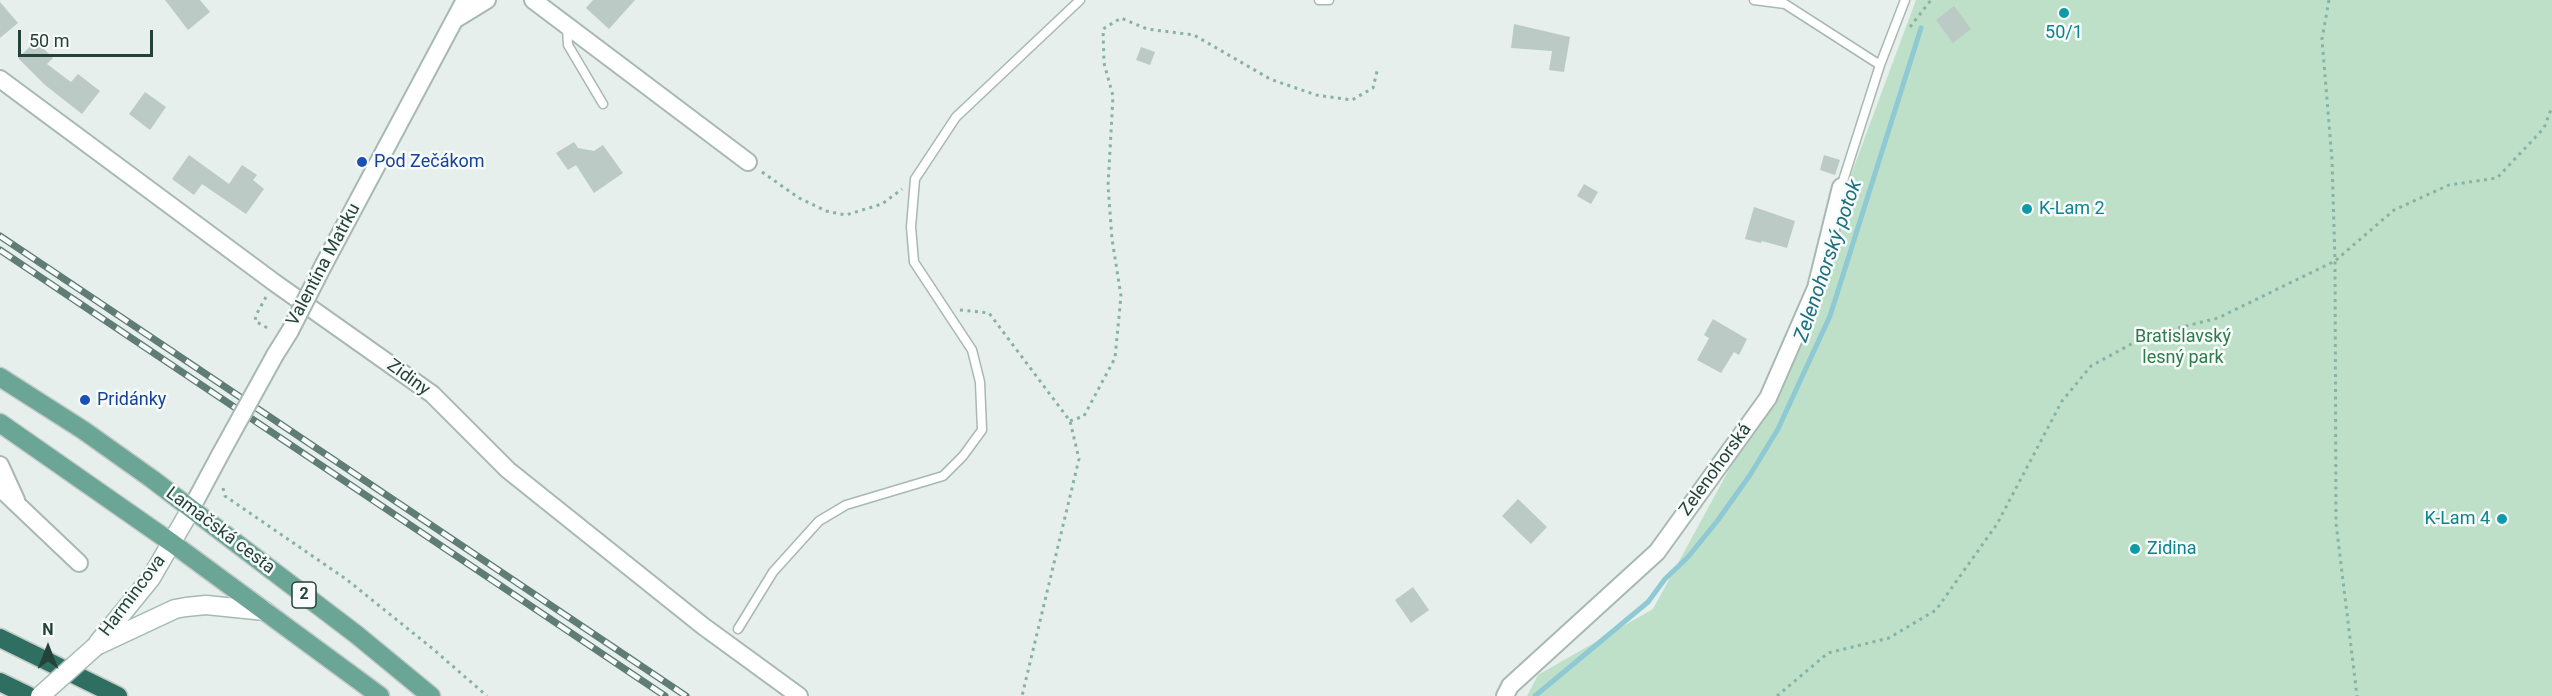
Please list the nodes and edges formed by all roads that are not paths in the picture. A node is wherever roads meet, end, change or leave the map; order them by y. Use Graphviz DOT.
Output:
graph roads {
  1 [pos="456,0"];
  2 [pos="465,0"];
  3 [pos="487,0"];
  4 [pos="1080,0"];
  5 [pos="1319,0"];
  6 [pos="1329,0"];
  7 [pos="1754,0"];
  8 [pos="1905,0"];
  9 [pos="533,1"];
  10 [pos="455,19"];
  11 [pos="567,28"];
  12 [pos="1880,65"];
  13 [pos="0,79"];
  14 [pos="603,104"];
  15 [pos="748,162"];
  16 [pos="1841,187"];
  17 [pos="0,377"];
  18 [pos="0,423"];
  19 [pos="0,465"];
  20 [pos="0,488"];
  21 [pos="20,508"];
  22 [pos="191,509"];
  23 [pos="172,543"];
  24 [pos="79,562"];
  25 [pos="265,611"];
  26 [pos="738,629"];
  27 [pos="0,638"];
  28 [pos="96,646"];
  29 [pos="0,682"];
  30 [pos="29,696"];
  31 [pos="39,696"];
  32 [pos="118,696"];
  33 [pos="381,696"];
  34 [pos="431,696"];
  35 [pos="800,696"];
  36 [pos="1505,696"];
  1 -- 10 [label="street, Valentína Matrku"];
  2 -- 10 [label="street, Valentína Matrku"];
  3 -- 10 [label="street"];
  4 -- 26 [label="lane"];
  5 -- 6 [label="lane"];
  7 -- 12 [label="lane"];
  8 -- 12 [label="lane"];
  9 -- 11 [label="street"];
  10 -- 22 [label="street, Valentína Matrku, bridge"];
  11 -- 14 [label="lane"];
  11 -- 15 [label="street"];
  12 -- 16 [label="lane"];
  13 -- 35 [label="street, Zidiny"];
  16 -- 36 [label="street, Zelenohorská"];
  17 -- 22 [label="main road, Lamačská cesta / 2"];
  18 -- 23 [label="main road, Lamačská cesta / 2"];
  19 -- 21 [label="street"];
  20 -- 21 [label="street"];
  21 -- 24 [label="street"];
  22 -- 23 [label="street, Harmincova"];
  22 -- 34 [label="main road, Lamačská cesta / 2"];
  23 -- 25 [label="main road, Lamačská cesta / 2"];
  23 -- 28 [label="street, Harmincova"];
  25 -- 28 [label="street"];
  25 -- 33 [label="main road, Lamačská cesta / 2"];
  27 -- 32 [label="highway"];
  28 -- 31 [label="street, Harmincova, bridge"];
  29 -- 30 [label="highway"];
}
